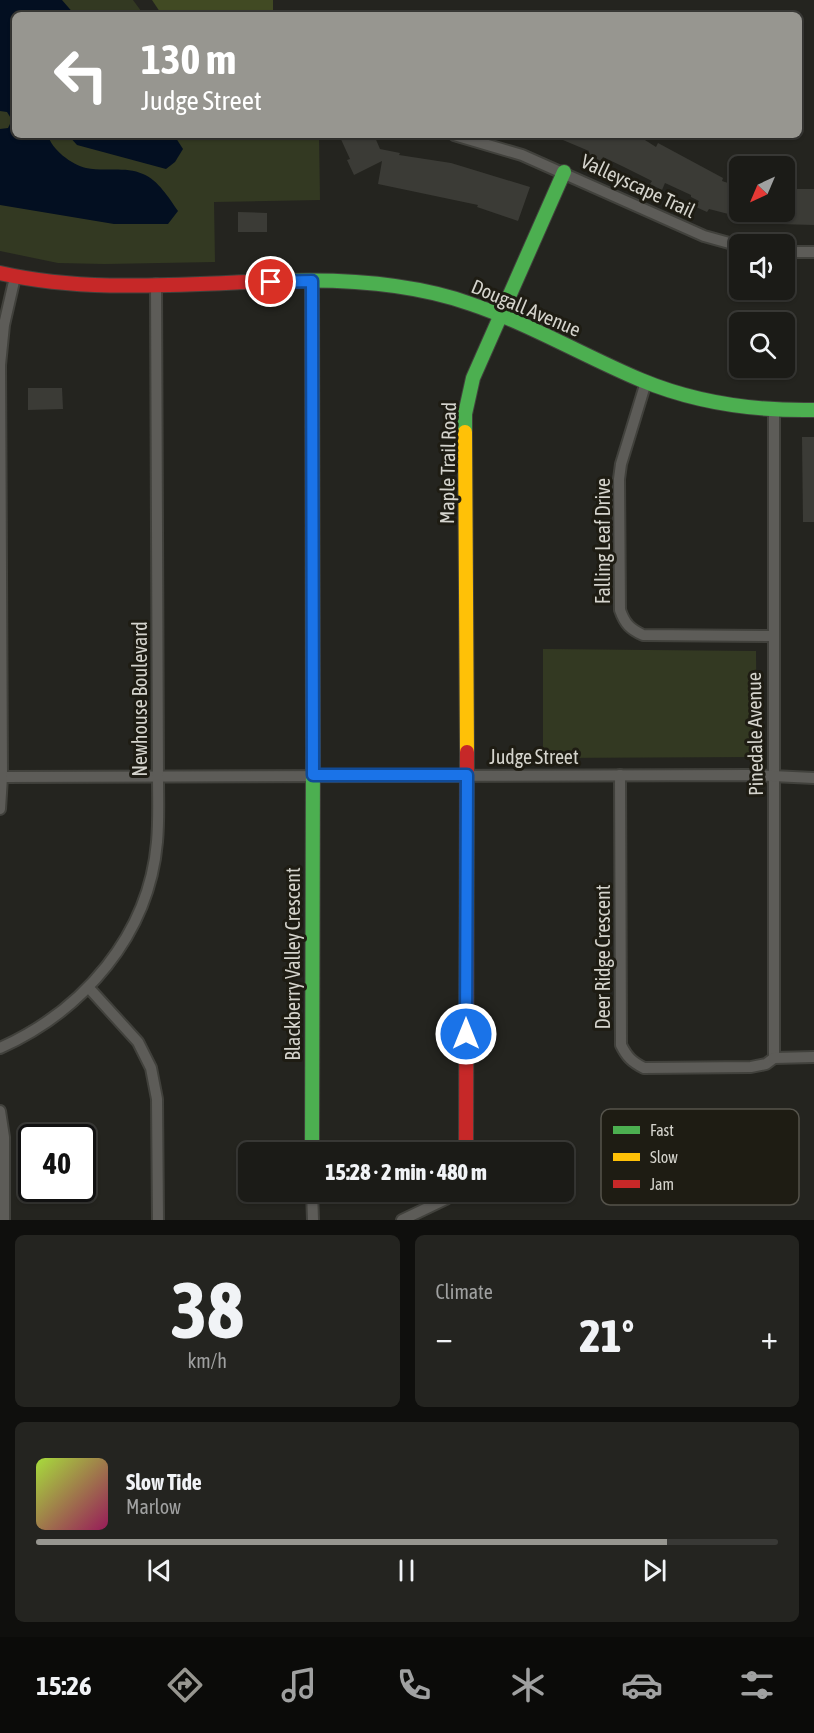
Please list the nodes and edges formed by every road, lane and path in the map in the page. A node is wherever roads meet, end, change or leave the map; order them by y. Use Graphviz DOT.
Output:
graph roads {
  1 [pos="464,138"];
  2 [pos="564,172"];
  3 [pos="729,243"];
  4 [pos="795,252"];
  5 [pos="814,252"];
  6 [pos="0,273"];
  7 [pos="15,277"];
  8 [pos="312,281"];
  9 [pos="156,284"];
  10 [pos="501,314"];
  11 [pos="646,382"];
  12 [pos="814,410"];
  13 [pos="774,411"];
  14 [pos="772,636"];
  15 [pos="313,775"];
  16 [pos="467,775"];
  17 [pos="620,775"];
  18 [pos="774,775"];
  19 [pos="2,777"];
  20 [pos="158,777"];
  21 [pos="814,778"];
  22 [pos="0,809"];
  23 [pos="89,988"];
  24 [pos="0,1048"];
  25 [pos="814,1057"];
  26 [pos="774,1058"];
  27 [pos="0,1111"];
  28 [pos="312,1142"];
  29 [pos="466,1142"];
  30 [pos="312,1202"];
  31 [pos="440,1202"];
  32 [pos="4,1220"];
  33 [pos="158,1220"];
  34 [pos="313,1220"];
  35 [pos="402,1220"];
  1 -- 2 [label="street, Valleyscape Trail"];
  2 -- 3 [label="street, Valleyscape Trail"];
  2 -- 10 [label="street, Maple Trail Road"];
  4 -- 5 [label="street"];
  6 -- 7 [label="street, Dougall Avenue"];
  7 -- 9 [label="street, Dougall Avenue"];
  7 -- 19 [label="street"];
  8 -- 9 [label="street, Dougall Avenue"];
  8 -- 10 [label="street, Dougall Avenue"];
  8 -- 15 [label="street, Blackberry Valley Crescent"];
  9 -- 20 [label="street, Newhouse Boulevard"];
  10 -- 11 [label="street, Dougall Avenue"];
  10 -- 16 [label="street, Maple Trail Road"];
  11 -- 13 [label="street, Dougall Avenue"];
  11 -- 14 [label="street, Falling Leaf Drive"];
  12 -- 13 [label="street, Dougall Avenue"];
  13 -- 14 [label="street, Pinedale Avenue"];
  14 -- 18 [label="street, Pinedale Avenue"];
  15 -- 16 [label="street, Judge Street"];
  15 -- 20 [label="street, Judge Street"];
  15 -- 28 [label="street, Blackberry Valley Crescent"];
  16 -- 17 [label="street, Judge Street"];
  16 -- 29 [label="street"];
  17 -- 18 [label="street, Judge Street"];
  17 -- 26 [label="street, Deer Ridge Crescent"];
  18 -- 21 [label="street, Judge Street"];
  18 -- 26 [label="street, Pinedale Avenue"];
  19 -- 20 [label="street, Judge Street"];
  19 -- 22 [label="street"];
  20 -- 23 [label="street, Newhouse Boulevard"];
  23 -- 24 [label="street, Newhouse Boulevard"];
  23 -- 33 [label="street"];
  25 -- 26 [label="street, Deer Ridge Crescent"];
  27 -- 32 [label="street"];
  30 -- 34 [label="street"];
  31 -- 35 [label="street"];
}
